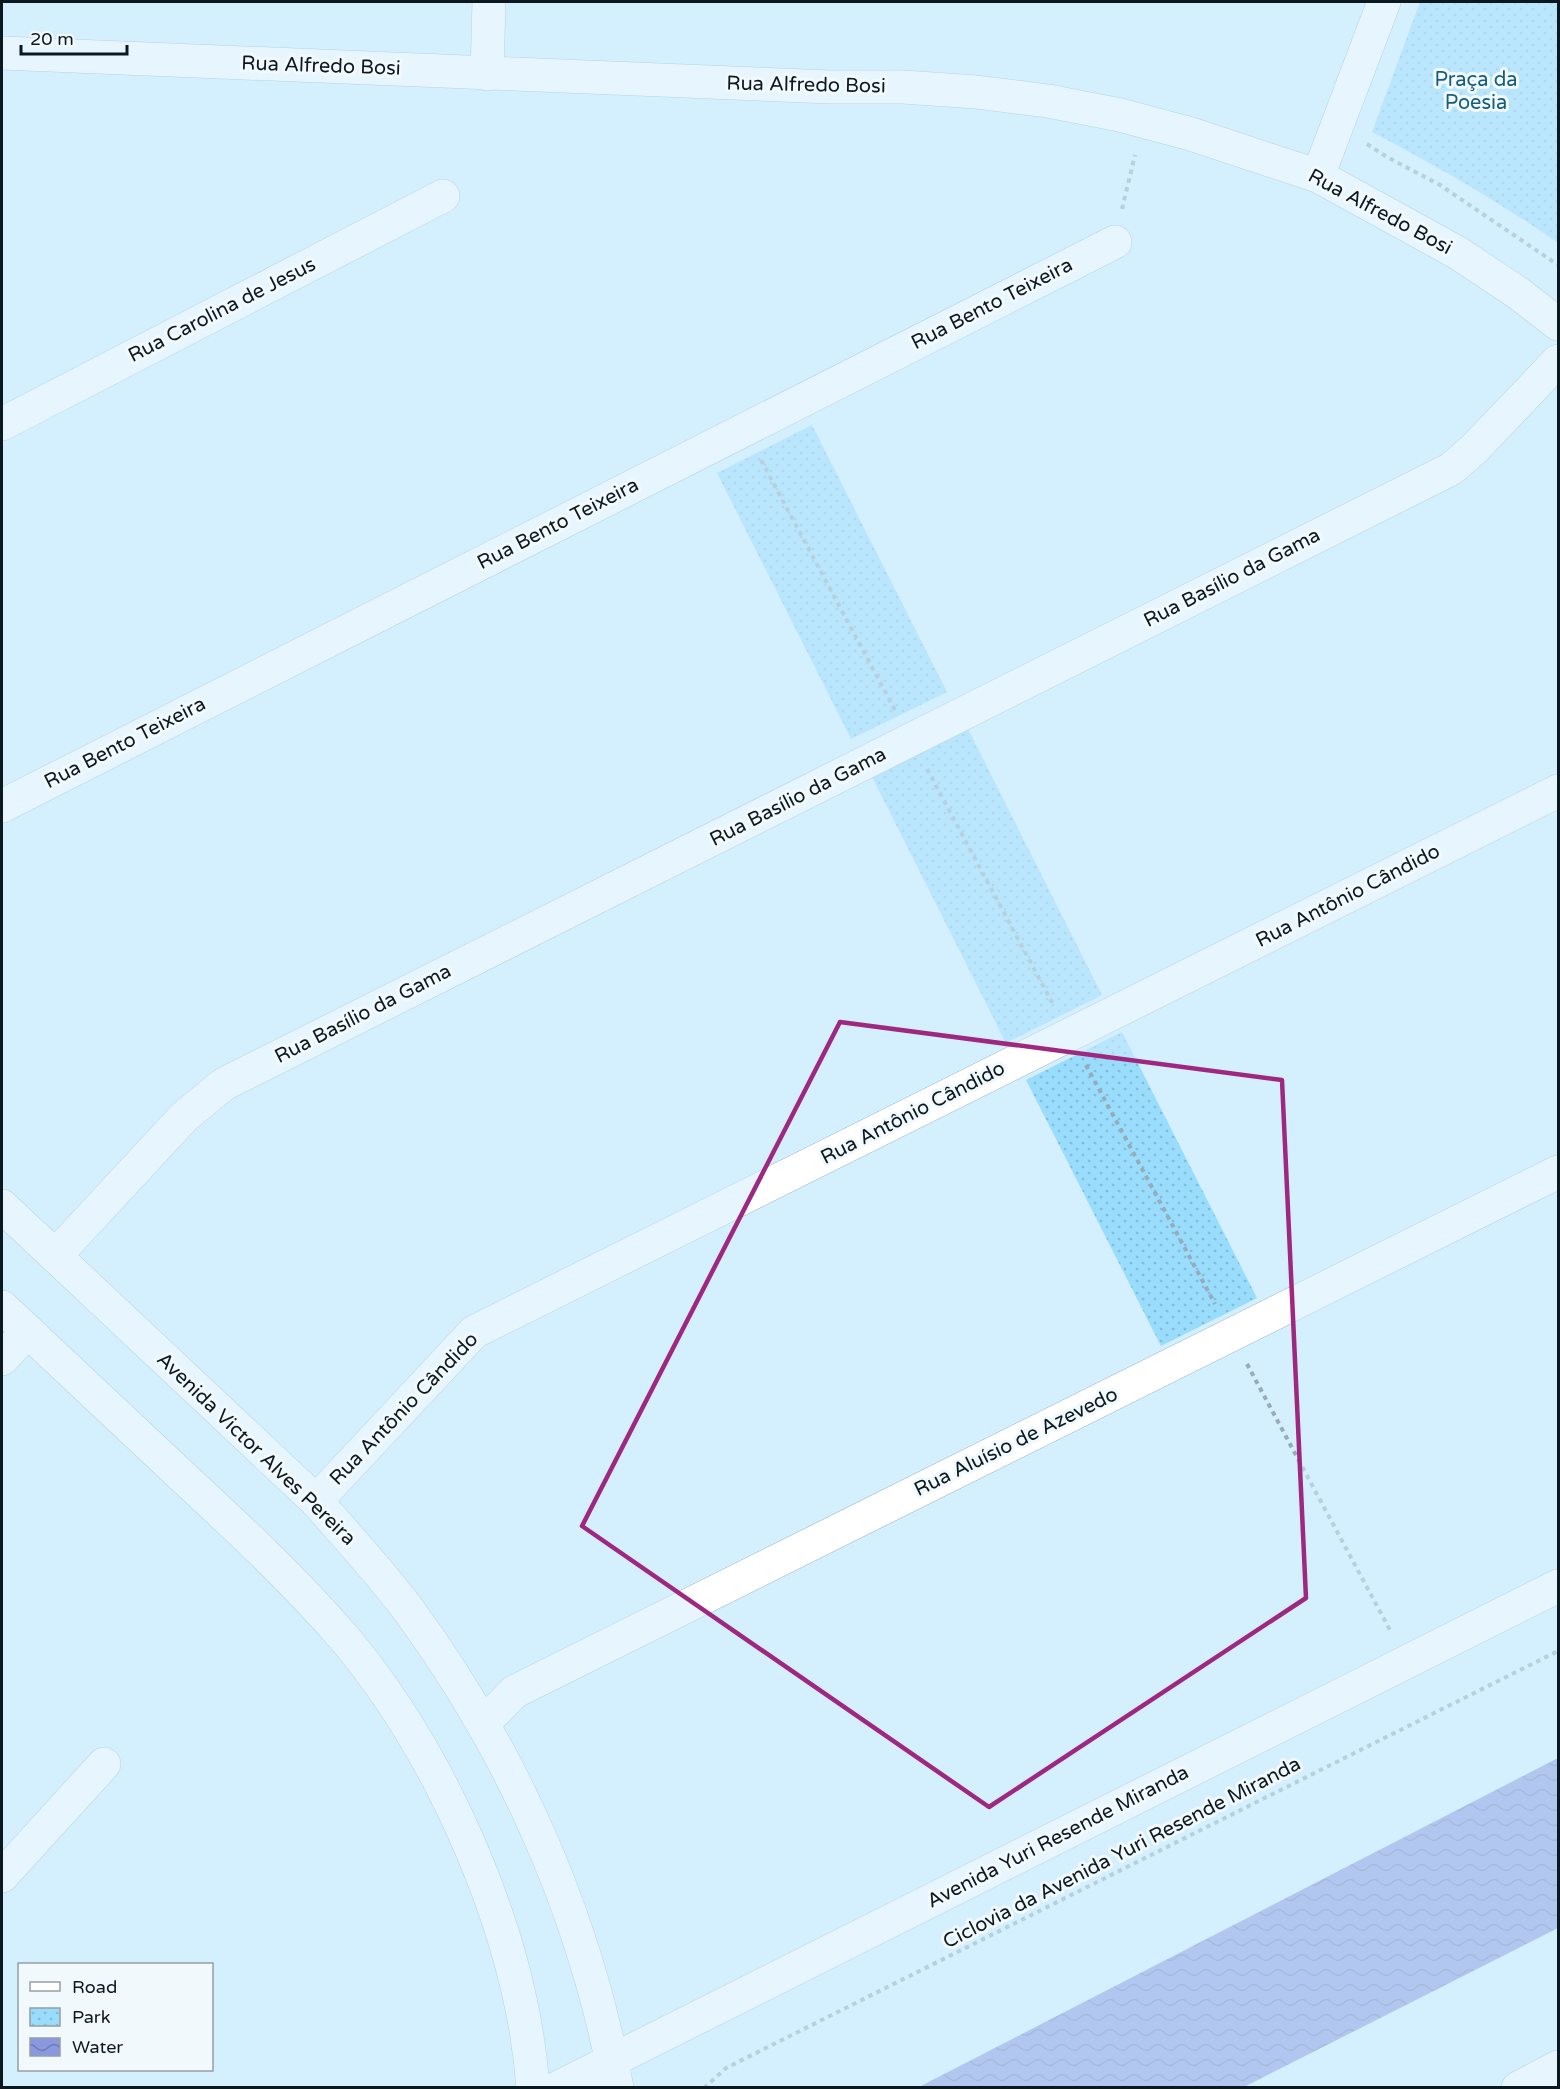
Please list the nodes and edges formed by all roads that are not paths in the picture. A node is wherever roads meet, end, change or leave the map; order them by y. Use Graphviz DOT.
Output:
graph roads {
  1 [pos="489,2"];
  2 [pos="1384,2"];
  3 [pos="2,53"];
  4 [pos="487,74"];
  5 [pos="1318,176"];
  6 [pos="443,196"];
  7 [pos="1115,242"];
  8 [pos="1558,324"];
  9 [pos="1558,361"];
  10 [pos="2,424"];
  11 [pos="1558,790"];
  12 [pos="2,806"];
  13 [pos="1558,1172"];
  14 [pos="2,1206"];
  15 [pos="55,1256"];
  16 [pos="2,1307"];
  17 [pos="28,1331"];
  18 [pos="2,1359"];
  19 [pos="316,1501"];
  20 [pos="1558,1586"];
  21 [pos="483,1724"];
  22 [pos="104,1764"];
  23 [pos="2,1876"];
  24 [pos="1558,2067"];
  25 [pos="615,2074"];
  26 [pos="533,2088"];
  27 [pos="557,2088"];
  28 [pos="1518,2088"];
  1 -- 4 [label="street"];
  2 -- 5 [label="street"];
  3 -- 4 [label="street, Rua Alfredo Bosi"];
  4 -- 5 [label="street, Rua Alfredo Bosi"];
  5 -- 8 [label="street, Rua Alfredo Bosi"];
  6 -- 10 [label="street, Rua Carolina de Jesus"];
  7 -- 12 [label="street, Rua Bento Teixeira"];
  9 -- 15 [label="street, Rua Basílio da Gama"];
  11 -- 19 [label="street, Rua Antônio Cândido"];
  13 -- 21 [label="street, Rua Aluísio de Azevedo"];
  14 -- 15 [label="street, Avenida Victor Alves Pereira"];
  15 -- 19 [label="street, Avenida Victor Alves Pereira"];
  16 -- 17 [label="street"];
  17 -- 18 [label="street"];
  17 -- 26 [label="street"];
  19 -- 21 [label="street, Avenida Victor Alves Pereira"];
  20 -- 25 [label="street, Avenida Yuri Resende Miranda"];
  21 -- 25 [label="street, Avenida Victor Alves Pereira"];
  22 -- 23 [label="street"];
  24 -- 28 [label="street"];
  25 -- 27 [label="street, Avenida Yuri Resende Miranda"];
}
